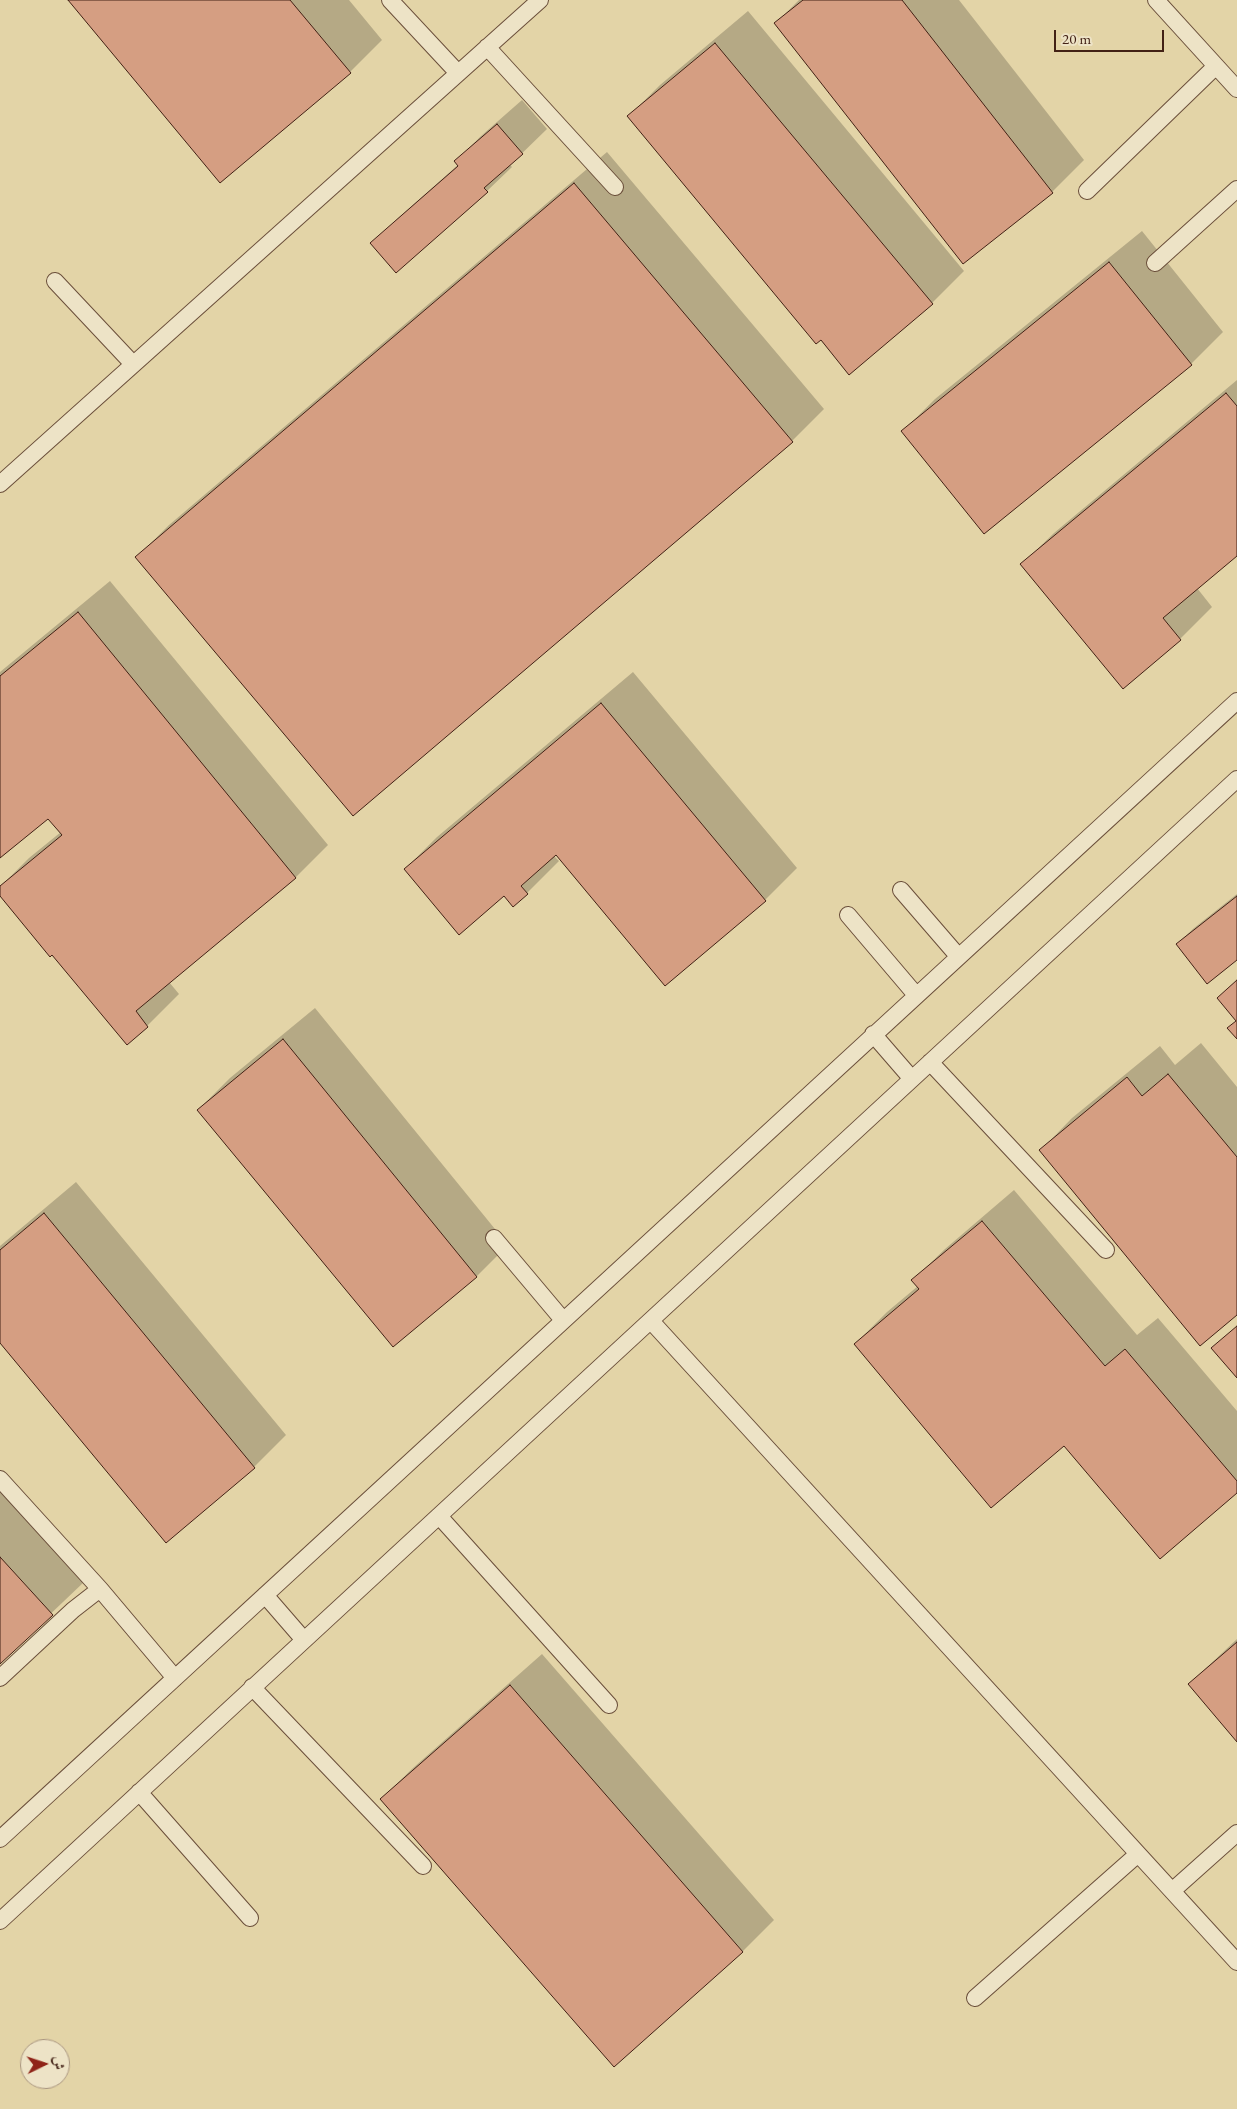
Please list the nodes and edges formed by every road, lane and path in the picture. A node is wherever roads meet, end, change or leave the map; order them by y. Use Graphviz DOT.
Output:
graph roads {
  1 [pos="390,0"];
  2 [pos="540,0"];
  3 [pos="1156,0"];
  4 [pos="487,47"];
  5 [pos="1216,66"];
  6 [pos="458,73"];
  7 [pos="1237,89"];
  8 [pos="615,187"];
  9 [pos="1237,189"];
  10 [pos="1087,191"];
  11 [pos="1156,263"];
  12 [pos="55,281"];
  13 [pos="133,364"];
  14 [pos="0,484"];
  15 [pos="1237,701"];
  16 [pos="1237,779"];
  17 [pos="900,890"];
  18 [pos="848,915"];
  19 [pos="958,956"];
  20 [pos="916,995"];
  21 [pos="873,1034"];
  22 [pos="930,1062"];
  23 [pos="912,1079"];
  24 [pos="494,1238"];
  25 [pos="1106,1250"];
  26 [pos="563,1320"];
  27 [pos="651,1321"];
  28 [pos="0,1479"];
  29 [pos="439,1516"];
  30 [pos="100,1589"];
  31 [pos="265,1595"];
  32 [pos="304,1640"];
  33 [pos="0,1678"];
  34 [pos="175,1678"];
  35 [pos="252,1687"];
  36 [pos="609,1705"];
  37 [pos="139,1792"];
  38 [pos="1237,1833"];
  39 [pos="0,1839"];
  40 [pos="1138,1854"];
  41 [pos="424,1866"];
  42 [pos="1172,1891"];
  43 [pos="250,1918"];
  44 [pos="0,1921"];
  45 [pos="1237,1962"];
  46 [pos="975,1998"];
  1 -- 6 [label="lane"];
  2 -- 4 [label="lane"];
  3 -- 5 [label="lane"];
  4 -- 6 [label="lane"];
  4 -- 8 [label="lane"];
  5 -- 7 [label="lane"];
  5 -- 10 [label="lane"];
  6 -- 13 [label="lane"];
  9 -- 11 [label="lane"];
  12 -- 13 [label="lane"];
  13 -- 14 [label="lane"];
  15 -- 19 [label="lane"];
  16 -- 22 [label="lane"];
  17 -- 19 [label="lane"];
  18 -- 20 [label="lane"];
  19 -- 20 [label="lane"];
  20 -- 21 [label="lane"];
  21 -- 23 [label="lane"];
  21 -- 26 [label="lane"];
  22 -- 23 [label="lane"];
  22 -- 25 [label="lane"];
  23 -- 27 [label="lane"];
  24 -- 26 [label="lane"];
  26 -- 31 [label="lane"];
  27 -- 29 [label="lane"];
  27 -- 40 [label="lane"];
  28 -- 30 [label="lane"];
  29 -- 32 [label="lane"];
  29 -- 36 [label="lane"];
  30 -- 33 [label="lane"];
  30 -- 34 [label="lane"];
  31 -- 32 [label="lane"];
  31 -- 34 [label="lane"];
  32 -- 35 [label="lane"];
  34 -- 39 [label="lane"];
  35 -- 37 [label="lane"];
  35 -- 41 [label="lane"];
  37 -- 43 [label="lane"];
  37 -- 44 [label="lane"];
  38 -- 42 [label="lane"];
  40 -- 42 [label="lane"];
  40 -- 46 [label="lane"];
  42 -- 45 [label="lane"];
}
